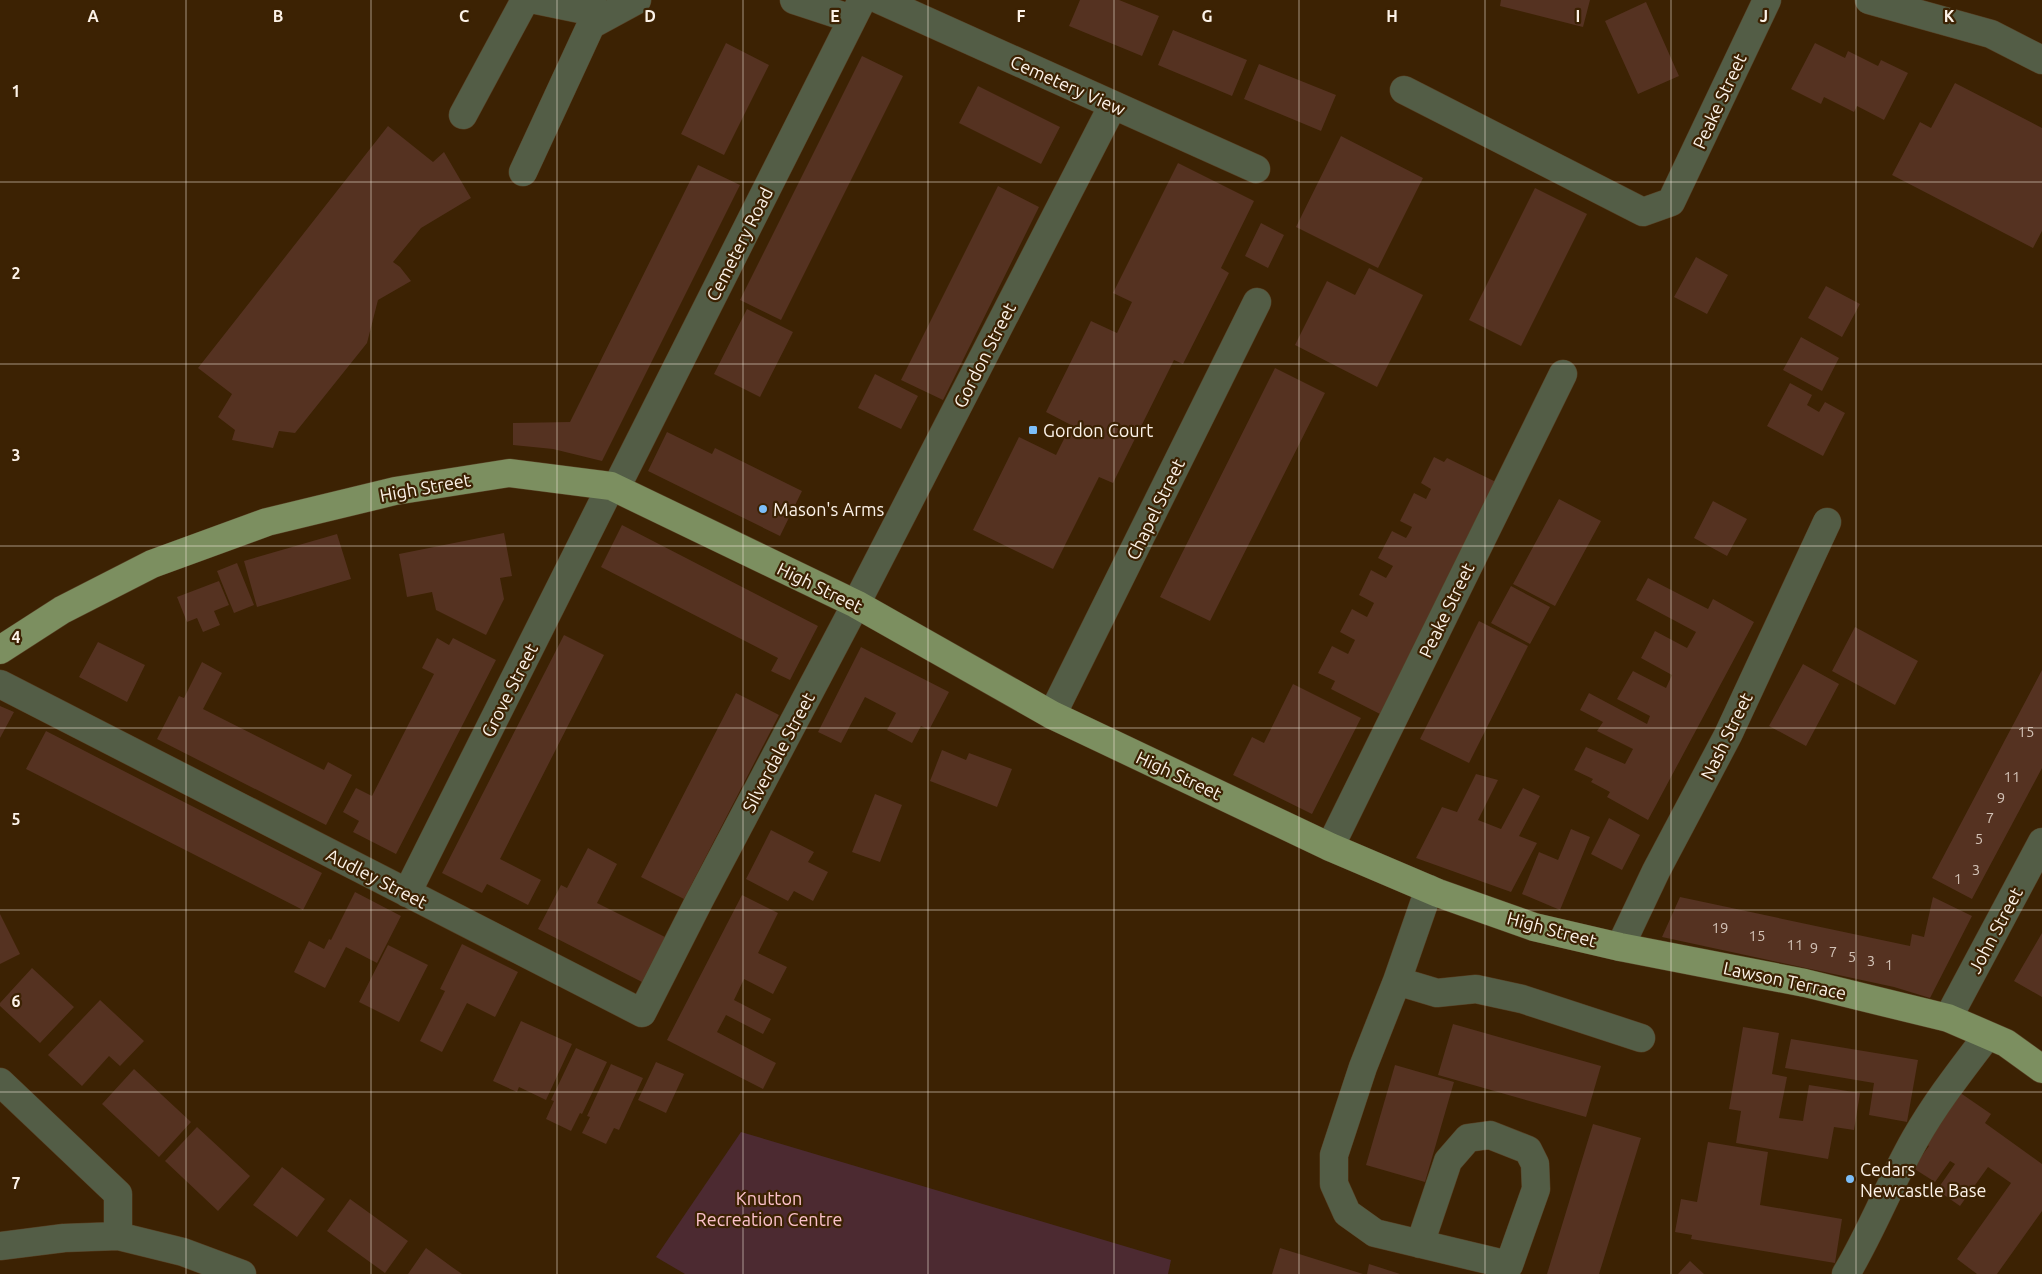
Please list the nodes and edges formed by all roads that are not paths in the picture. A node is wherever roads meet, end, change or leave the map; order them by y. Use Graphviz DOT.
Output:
graph roads {
  1 [pos="525,0"];
  2 [pos="536,0"];
  3 [pos="637,0"];
  4 [pos="794,0"];
  5 [pos="880,0"];
  6 [pos="1767,0"];
  7 [pos="1869,0"];
  8 [pos="857,10"];
  9 [pos="609,15"];
  10 [pos="2042,60"];
  11 [pos="1404,90"];
  12 [pos="1113,105"];
  13 [pos="463,115"];
  14 [pos="1256,169"];
  15 [pos="523,172"];
  16 [pos="1257,302"];
  17 [pos="1563,374"];
  18 [pos="613,487"];
  19 [pos="1827,522"];
  20 [pos="856,604"];
  21 [pos="0,650"];
  22 [pos="0,684"];
  23 [pos="1052,715"];
  24 [pos="2042,842"];
  25 [pos="1330,847"];
  26 [pos="1429,889"];
  27 [pos="407,893"];
  28 [pos="699,900"];
  29 [pos="1620,947"];
  30 [pos="1397,981"];
  31 [pos="1948,1018"];
  32 [pos="1987,1036"];
  33 [pos="1641,1038"];
  34 [pos="2042,1069"];
  35 [pos="0,1082"];
  36 [pos="118,1236"];
  37 [pos="1420,1244"];
  38 [pos="0,1246"];
  39 [pos="242,1274"];
  40 [pos="1846,1274"];
  1 -- 13 [label="street"];
  2 -- 9 [label="street"];
  3 -- 9 [label="street"];
  4 -- 8 [label="street"];
  5 -- 12 [label="street, Cemetery View"];
  6 -- 11 [label="street, Peake Street"];
  7 -- 10 [label="street"];
  8 -- 18 [label="street, Cemetery Road"];
  9 -- 15 [label="street"];
  12 -- 14 [label="street, Cemetery View"];
  12 -- 20 [label="street, Gordon Street"];
  16 -- 23 [label="street, Chapel Street"];
  17 -- 25 [label="street, Peake Street"];
  18 -- 20 [label="main road, High Street"];
  18 -- 21 [label="main road, High Street"];
  18 -- 27 [label="street, Grove Street"];
  19 -- 29 [label="street, Nash Street"];
  20 -- 23 [label="main road, High Street"];
  20 -- 28 [label="street, Silverdale Street"];
  22 -- 27 [label="street, Audley Street"];
  23 -- 25 [label="main road, High Street"];
  24 -- 31 [label="street, John Street"];
  25 -- 26 [label="main road, High Street"];
  26 -- 29 [label="main road, High Street"];
  26 -- 30 [label="street"];
  27 -- 28 [label="street, Audley Street"];
  29 -- 31 [label="main road, Lawson Terrace"];
  30 -- 33 [label="street"];
  30 -- 37 [label="street"];
  31 -- 32 [label="main road"];
  32 -- 34 [label="main road"];
  32 -- 40 [label="street"];
  35 -- 36 [label="street"];
  36 -- 38 [label="street"];
  36 -- 39 [label="street"];
  37 -- 37 [label="street"];
}
